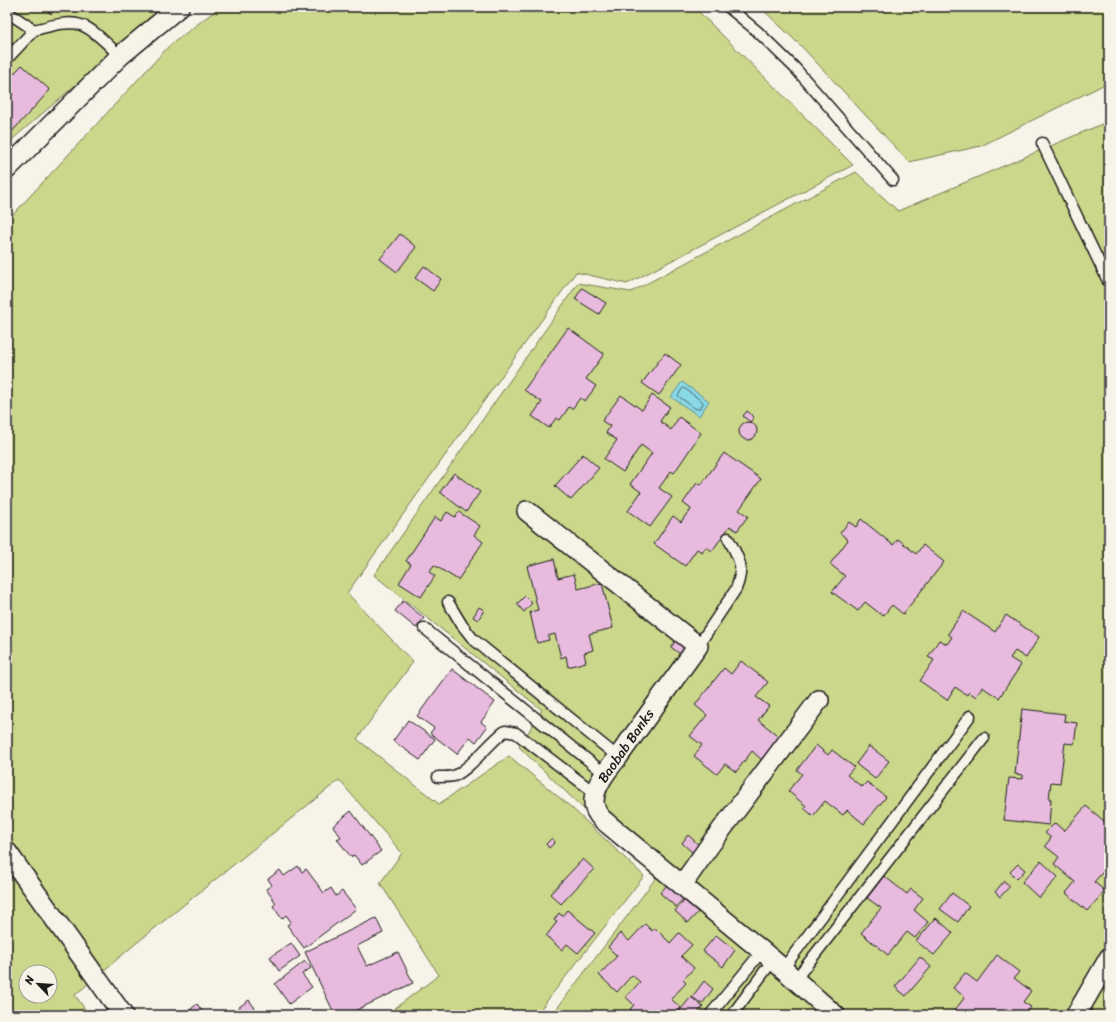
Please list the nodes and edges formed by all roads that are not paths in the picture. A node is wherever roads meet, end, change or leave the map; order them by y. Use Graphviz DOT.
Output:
graph roads {
  1 [pos="179,7"];
  2 [pos="728,7"];
  3 [pos="7,12"];
  4 [pos="34,30"];
  5 [pos="120,56"];
  6 [pos="7,59"];
  7 [pos="1042,143"];
  8 [pos="7,169"];
  9 [pos="892,180"];
  10 [pos="1109,283"];
  11 [pos="527,511"];
  12 [pos="728,538"];
  13 [pos="448,602"];
  14 [pos="424,628"];
  15 [pos="698,646"];
  16 [pos="819,700"];
  17 [pos="970,716"];
  18 [pos="984,738"];
  19 [pos="618,757"];
  20 [pos="604,774"];
  21 [pos="438,777"];
  22 [pos="595,793"];
  23 [pos="7,852"];
  24 [pos="682,885"];
  25 [pos="1109,958"];
  26 [pos="778,965"];
  27 [pos="1081,1013"];
  28 [pos="122,1015"];
  29 [pos="710,1015"];
  30 [pos="732,1015"];
  31 [pos="835,1015"];
  1 -- 5 [label="street"];
  2 -- 9 [label="lane"];
  3 -- 4 [label="lane"];
  4 -- 5 [label="lane"];
  4 -- 6 [label="lane"];
  5 -- 8 [label="street"];
  7 -- 10 [label="lane"];
  11 -- 15 [label="street"];
  12 -- 15 [label="lane"];
  13 -- 19 [label="lane"];
  14 -- 20 [label="lane"];
  15 -- 19 [label="street, Baobab Banks"];
  16 -- 24 [label="street"];
  17 -- 26 [label="lane"];
  18 -- 26 [label="lane"];
  19 -- 20 [label="street, Baobab Banks"];
  20 -- 22 [label="street, Baobab Banks"];
  21 -- 22 [label="lane"];
  22 -- 24 [label="street, Baobab Banks"];
  23 -- 28 [label="street"];
  24 -- 26 [label="street, Baobab Banks"];
  25 -- 27 [label="street"];
  26 -- 29 [label="lane"];
  26 -- 30 [label="lane"];
  26 -- 31 [label="street, Baobab Banks"];
}
